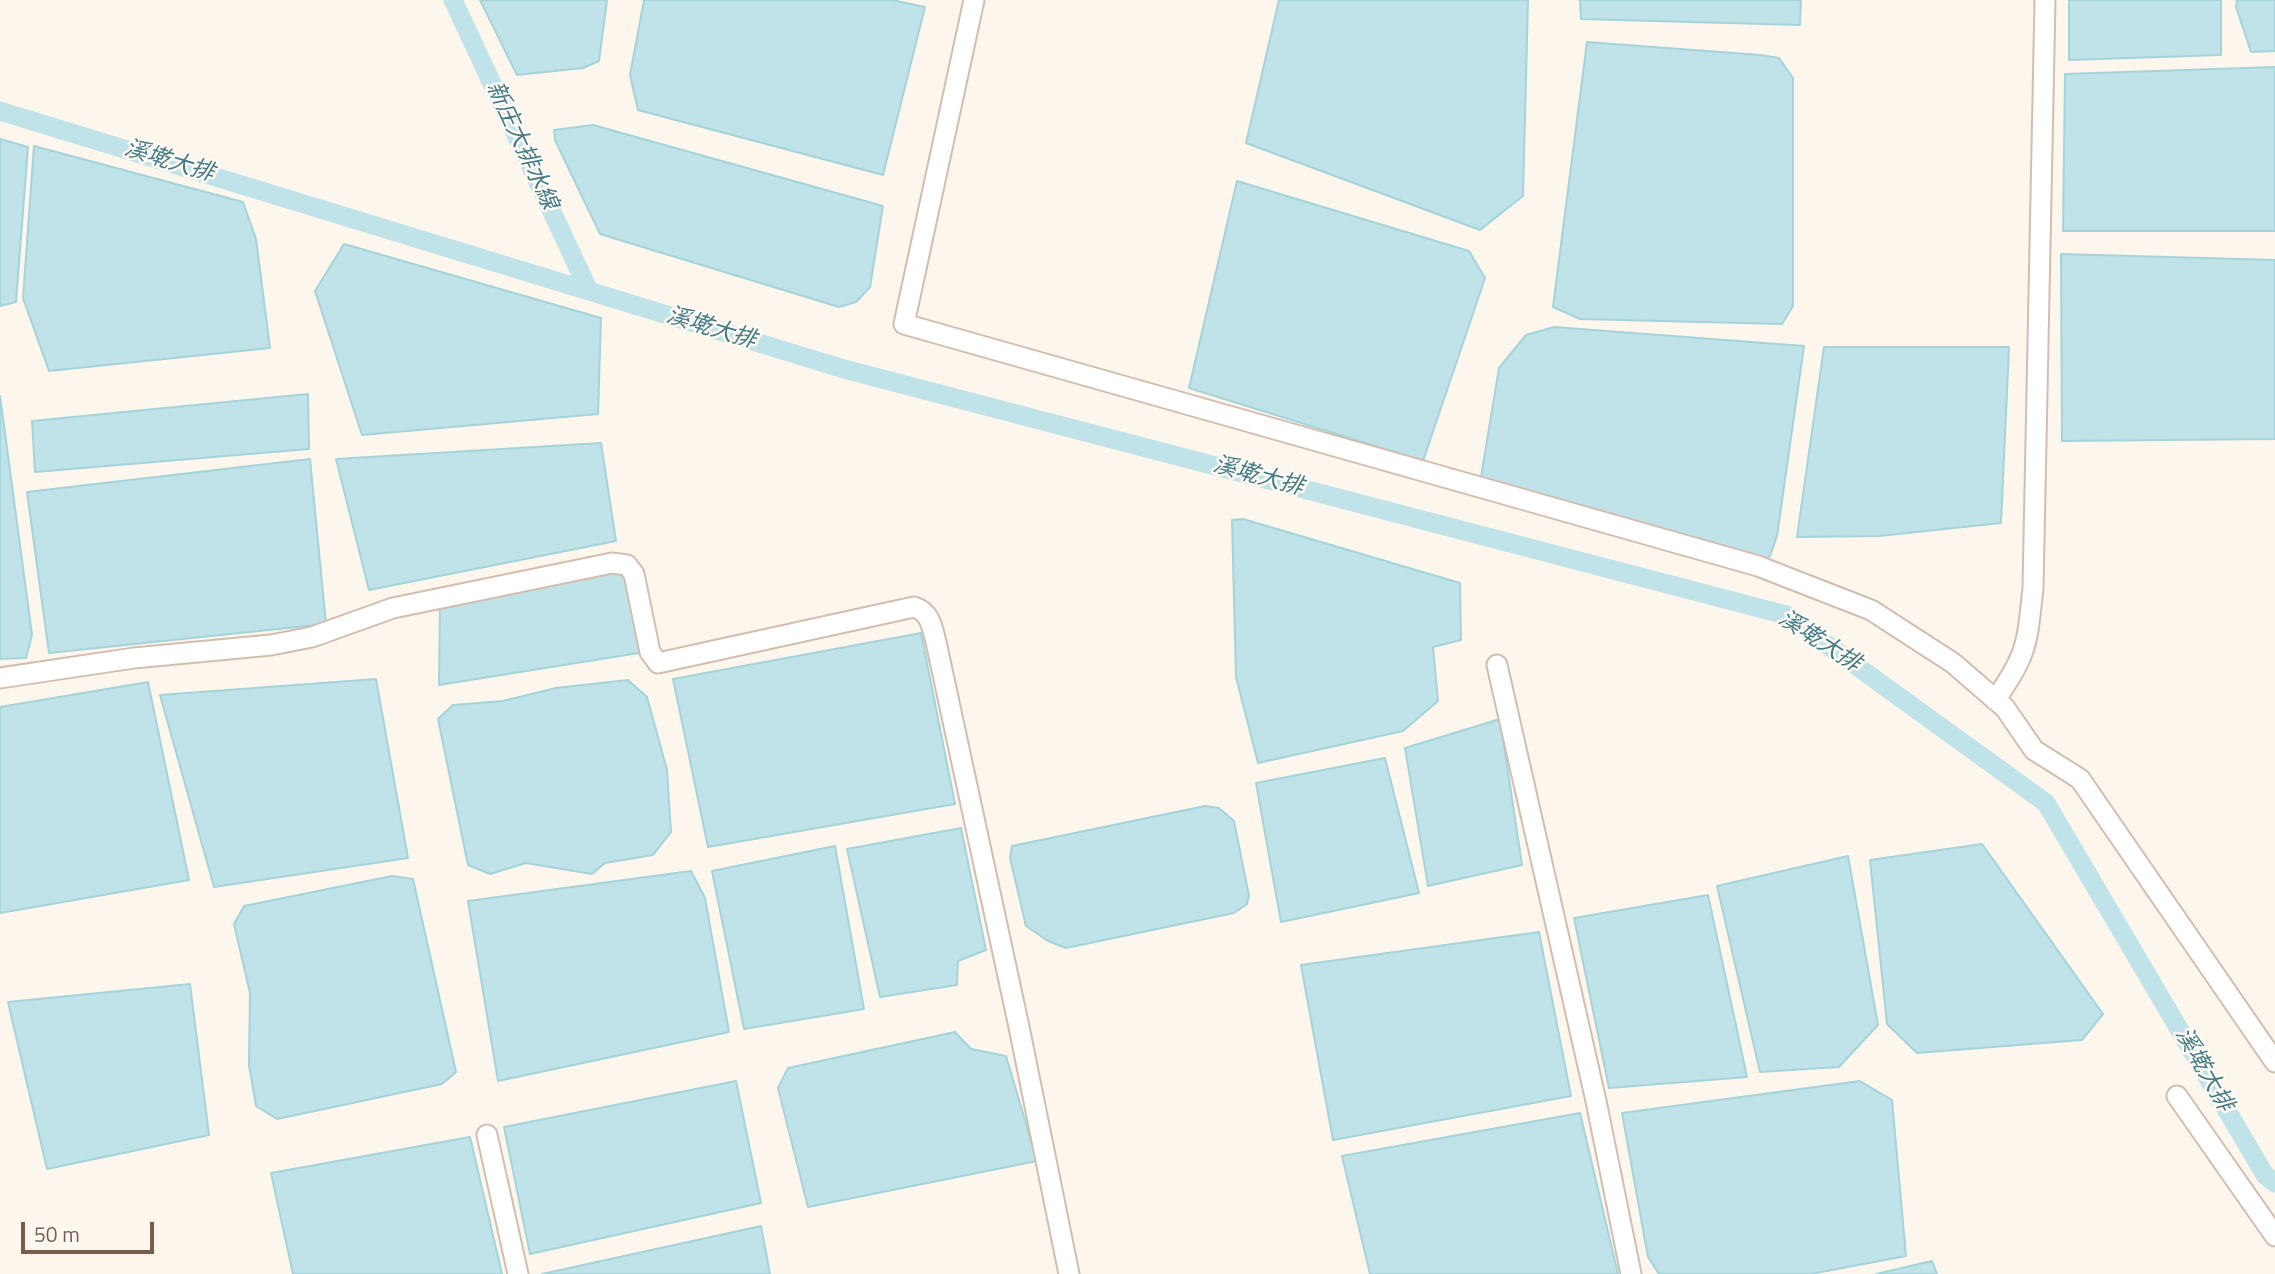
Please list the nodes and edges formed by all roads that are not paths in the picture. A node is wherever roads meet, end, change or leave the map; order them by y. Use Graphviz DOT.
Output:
graph roads {
  1 [pos="974,0"];
  2 [pos="2045,0"];
  3 [pos="1497,665"];
  4 [pos="0,678"];
  5 [pos="1995,700"];
  6 [pos="2275,1062"];
  7 [pos="2177,1096"];
  8 [pos="487,1135"];
  9 [pos="2275,1236"];
  10 [pos="518,1274"];
  11 [pos="1069,1274"];
  12 [pos="1632,1274"];
  1 -- 5 [label="lane"];
  2 -- 5 [label="lane"];
  3 -- 12 [label="lane"];
  4 -- 11 [label="lane"];
  5 -- 6 [label="lane"];
  7 -- 9 [label="lane"];
  8 -- 10 [label="lane"];
}
